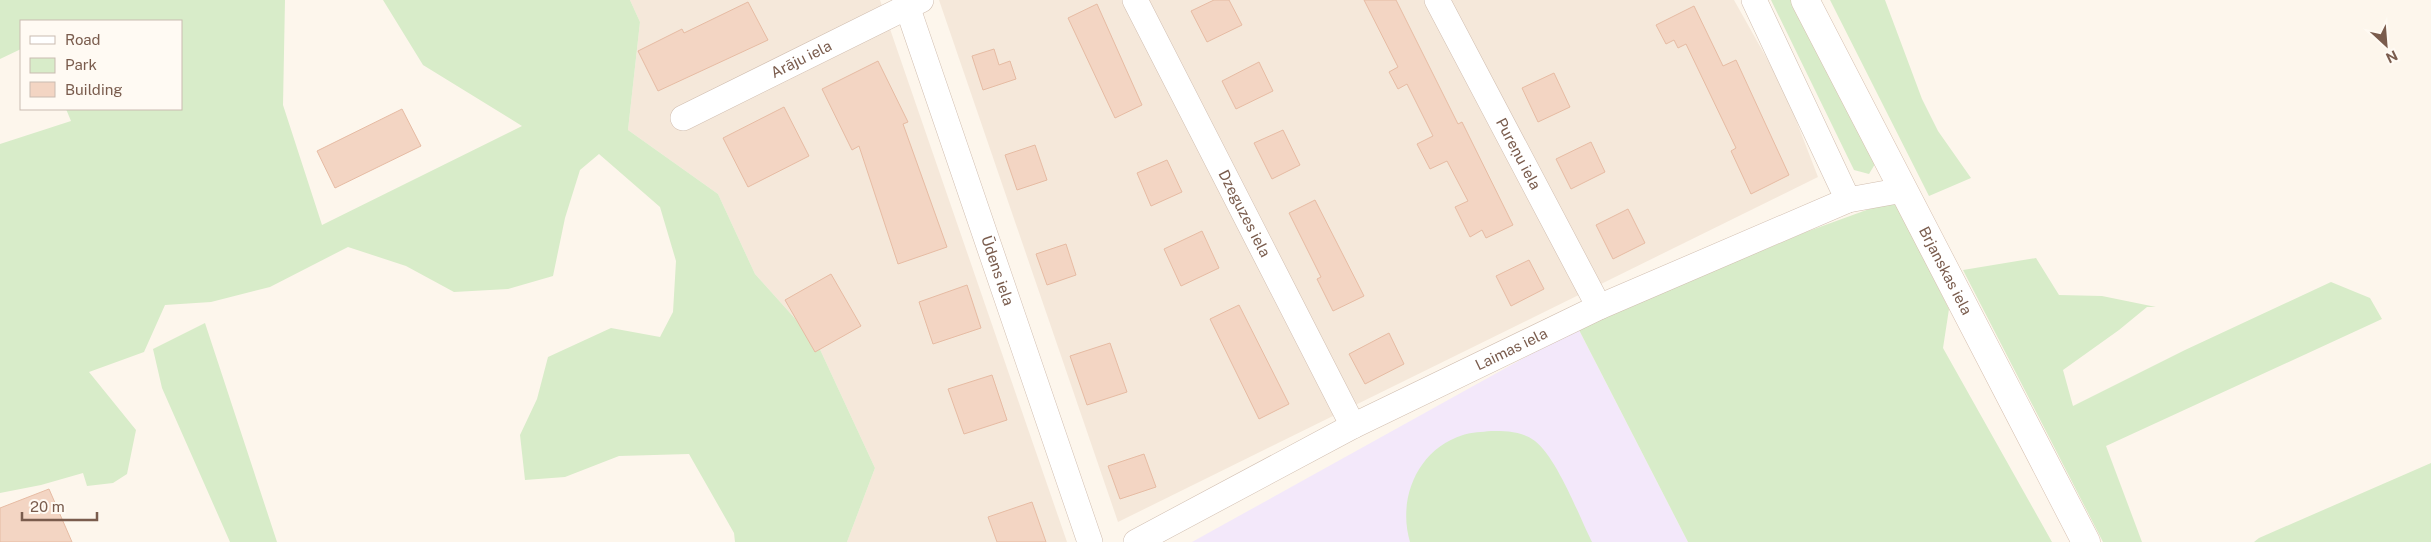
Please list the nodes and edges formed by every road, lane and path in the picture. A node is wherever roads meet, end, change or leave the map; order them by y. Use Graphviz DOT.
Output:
graph roads {
  1 [pos="1135,0"];
  2 [pos="1437,0"];
  3 [pos="1754,0"];
  4 [pos="1805,0"];
  5 [pos="911,2"];
  6 [pos="683,118"];
  7 [pos="1903,190"];
  8 [pos="1848,200"];
  9 [pos="1599,307"];
  10 [pos="1353,426"];
  11 [pos="1090,542"];
  12 [pos="1136,542"];
  13 [pos="2086,542"];
  1 -- 10 [label="street, Dzeguzes iela"];
  2 -- 9 [label="street, Pureņu iela"];
  3 -- 8 [label="street"];
  4 -- 7 [label="main road, Brjanskas iela"];
  5 -- 6 [label="street, Arāju iela"];
  5 -- 11 [label="street, Ūdens iela"];
  7 -- 8 [label="street, Laimas iela"];
  7 -- 13 [label="main road, Brjanskas iela"];
  8 -- 9 [label="street, Laimas iela"];
  9 -- 10 [label="street, Laimas iela"];
  10 -- 12 [label="street, Laimas iela"];
}
